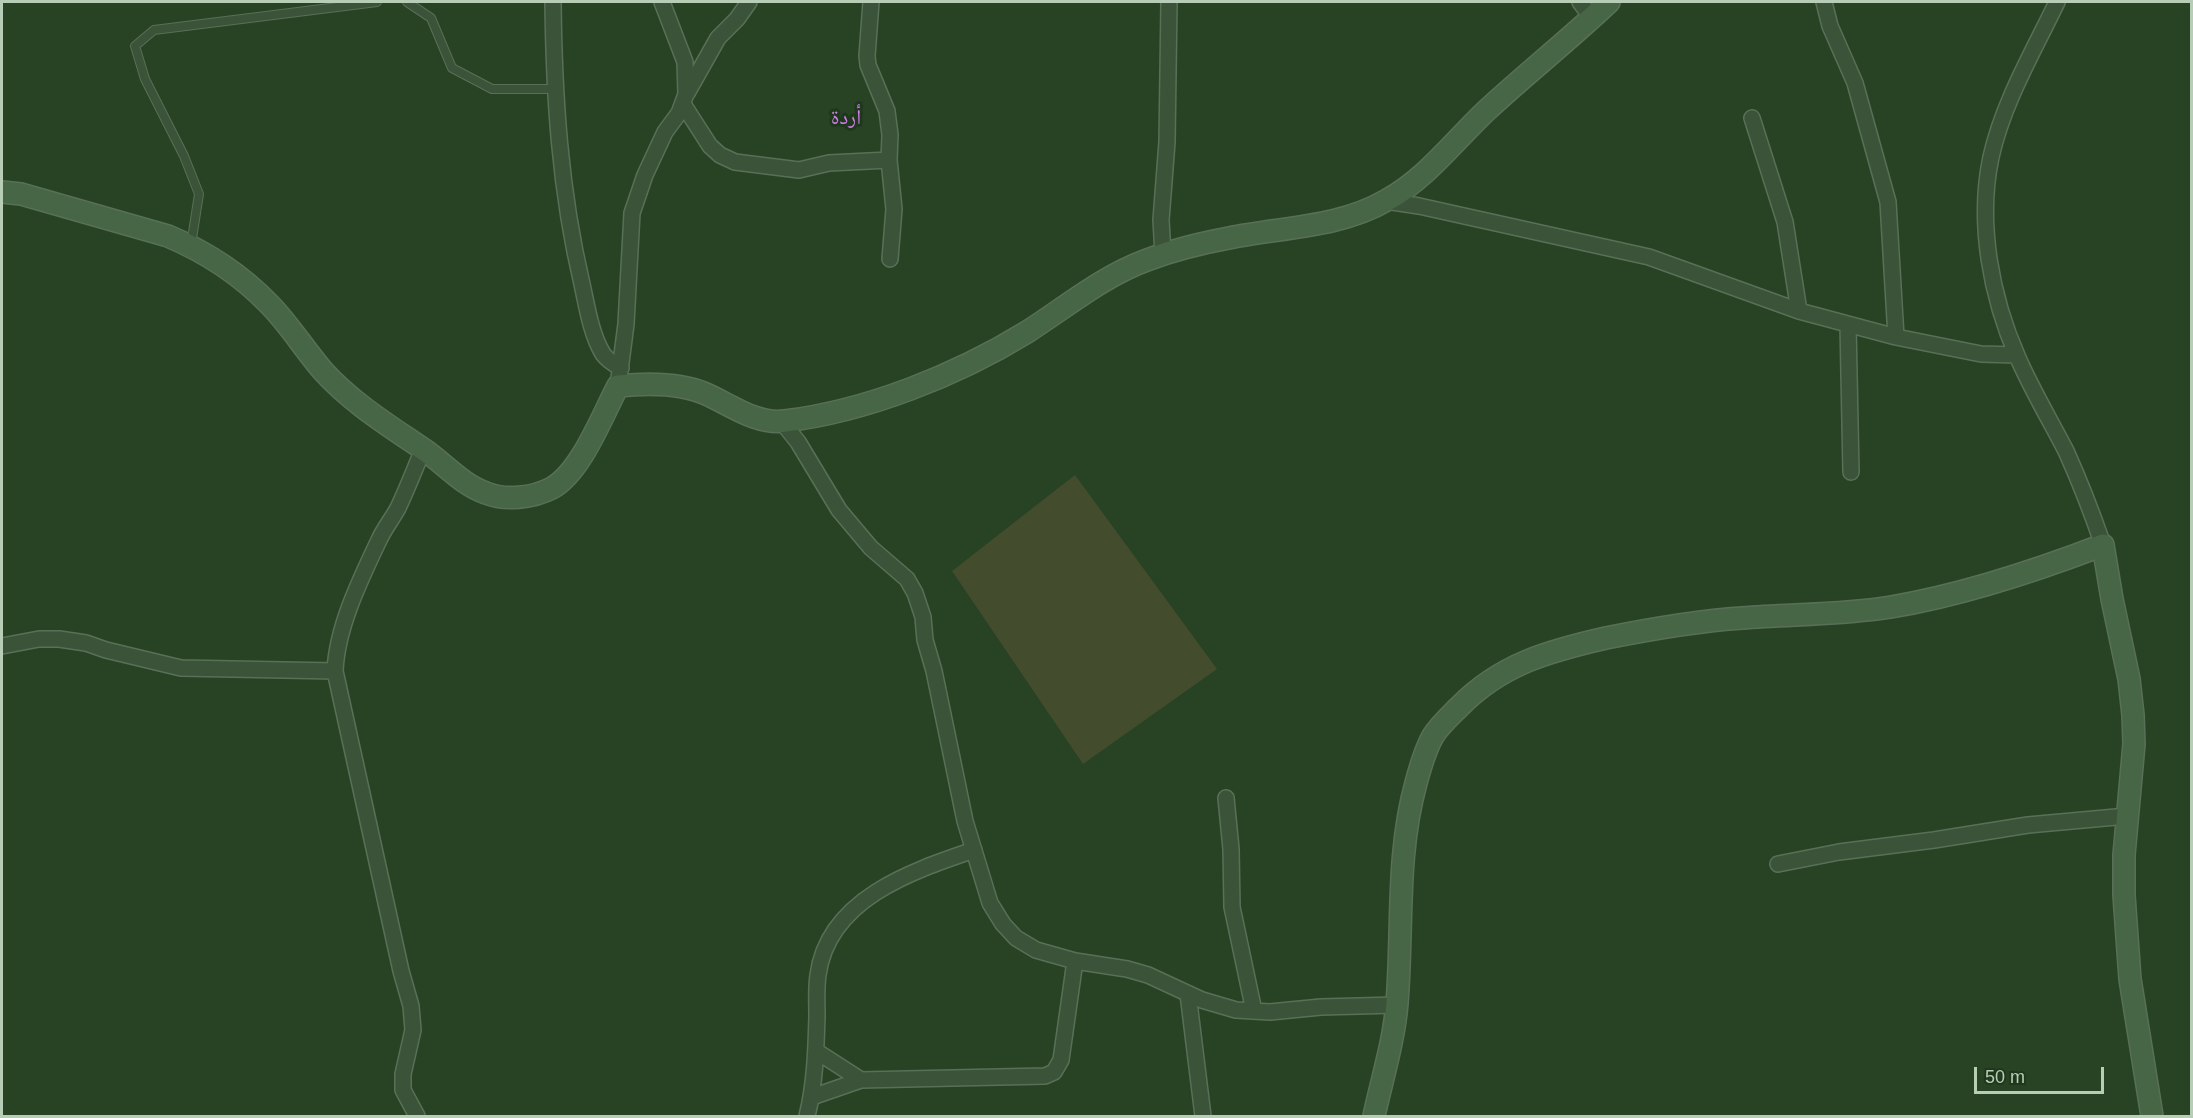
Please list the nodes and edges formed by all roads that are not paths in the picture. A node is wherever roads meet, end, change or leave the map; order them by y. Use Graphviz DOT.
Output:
graph roads {
  1 [pos="377,2"];
  2 [pos="408,2"];
  3 [pos="553,2"];
  4 [pos="662,2"];
  5 [pos="749,2"];
  6 [pos="871,2"];
  7 [pos="1168,2"];
  8 [pos="1610,2"];
  9 [pos="1824,2"];
  10 [pos="2056,2"];
  11 [pos="1586,10"];
  12 [pos="555,88"];
  13 [pos="685,99"];
  14 [pos="1752,118"];
  15 [pos="889,160"];
  16 [pos="2,192"];
  17 [pos="1386,201"];
  18 [pos="190,245"];
  19 [pos="1163,255"];
  20 [pos="890,259"];
  21 [pos="1799,310"];
  22 [pos="1848,325"];
  23 [pos="1896,338"];
  24 [pos="2016,356"];
  25 [pos="619,377"];
  26 [pos="782,422"];
  27 [pos="423,449"];
  28 [pos="1851,472"];
  29 [pos="2103,545"];
  30 [pos="2,646"];
  31 [pos="335,671"];
  32 [pos="1226,798"];
  33 [pos="2127,816"];
  34 [pos="974,850"];
  35 [pos="1778,864"];
  36 [pos="1075,961"];
  37 [pos="1188,994"];
  38 [pos="1397,1005"];
  39 [pos="1254,1011"];
  40 [pos="816,1051"];
  41 [pos="861,1080"];
  42 [pos="812,1096"];
  43 [pos="417,1116"];
  44 [pos="807,1116"];
  45 [pos="1203,1116"];
  46 [pos="1374,1116"];
  47 [pos="2152,1116"];
  1 -- 18 [label="lane"];
  2 -- 12 [label="lane"];
  3 -- 12 [label="street"];
  4 -- 13 [label="street"];
  5 -- 13 [label="street"];
  6 -- 15 [label="street"];
  7 -- 19 [label="street"];
  8 -- 11 [label="street"];
  9 -- 23 [label="street"];
  10 -- 24 [label="street"];
  11 -- 17 [label="street"];
  12 -- 25 [label="street"];
  13 -- 15 [label="street"];
  13 -- 25 [label="street"];
  14 -- 21 [label="street"];
  15 -- 20 [label="street"];
  16 -- 18 [label="street"];
  17 -- 19 [label="street"];
  17 -- 21 [label="street"];
  18 -- 27 [label="street"];
  19 -- 26 [label="street"];
  21 -- 22 [label="street"];
  22 -- 23 [label="street"];
  22 -- 28 [label="street"];
  23 -- 24 [label="street"];
  24 -- 29 [label="street"];
  25 -- 26 [label="street"];
  25 -- 27 [label="street"];
  26 -- 34 [label="street"];
  27 -- 31 [label="street"];
  29 -- 33 [label="street"];
  29 -- 38 [label="street"];
  30 -- 31 [label="street"];
  31 -- 43 [label="street"];
  32 -- 39 [label="street"];
  33 -- 35 [label="street"];
  33 -- 47 [label="street"];
  34 -- 36 [label="street"];
  34 -- 40 [label="street"];
  36 -- 37 [label="street"];
  36 -- 41 [label="street"];
  37 -- 39 [label="street"];
  37 -- 45 [label="street"];
  38 -- 39 [label="street"];
  38 -- 46 [label="street"];
  40 -- 41 [label="street"];
  40 -- 42 [label="street"];
  41 -- 42 [label="street"];
  42 -- 44 [label="street"];
}
